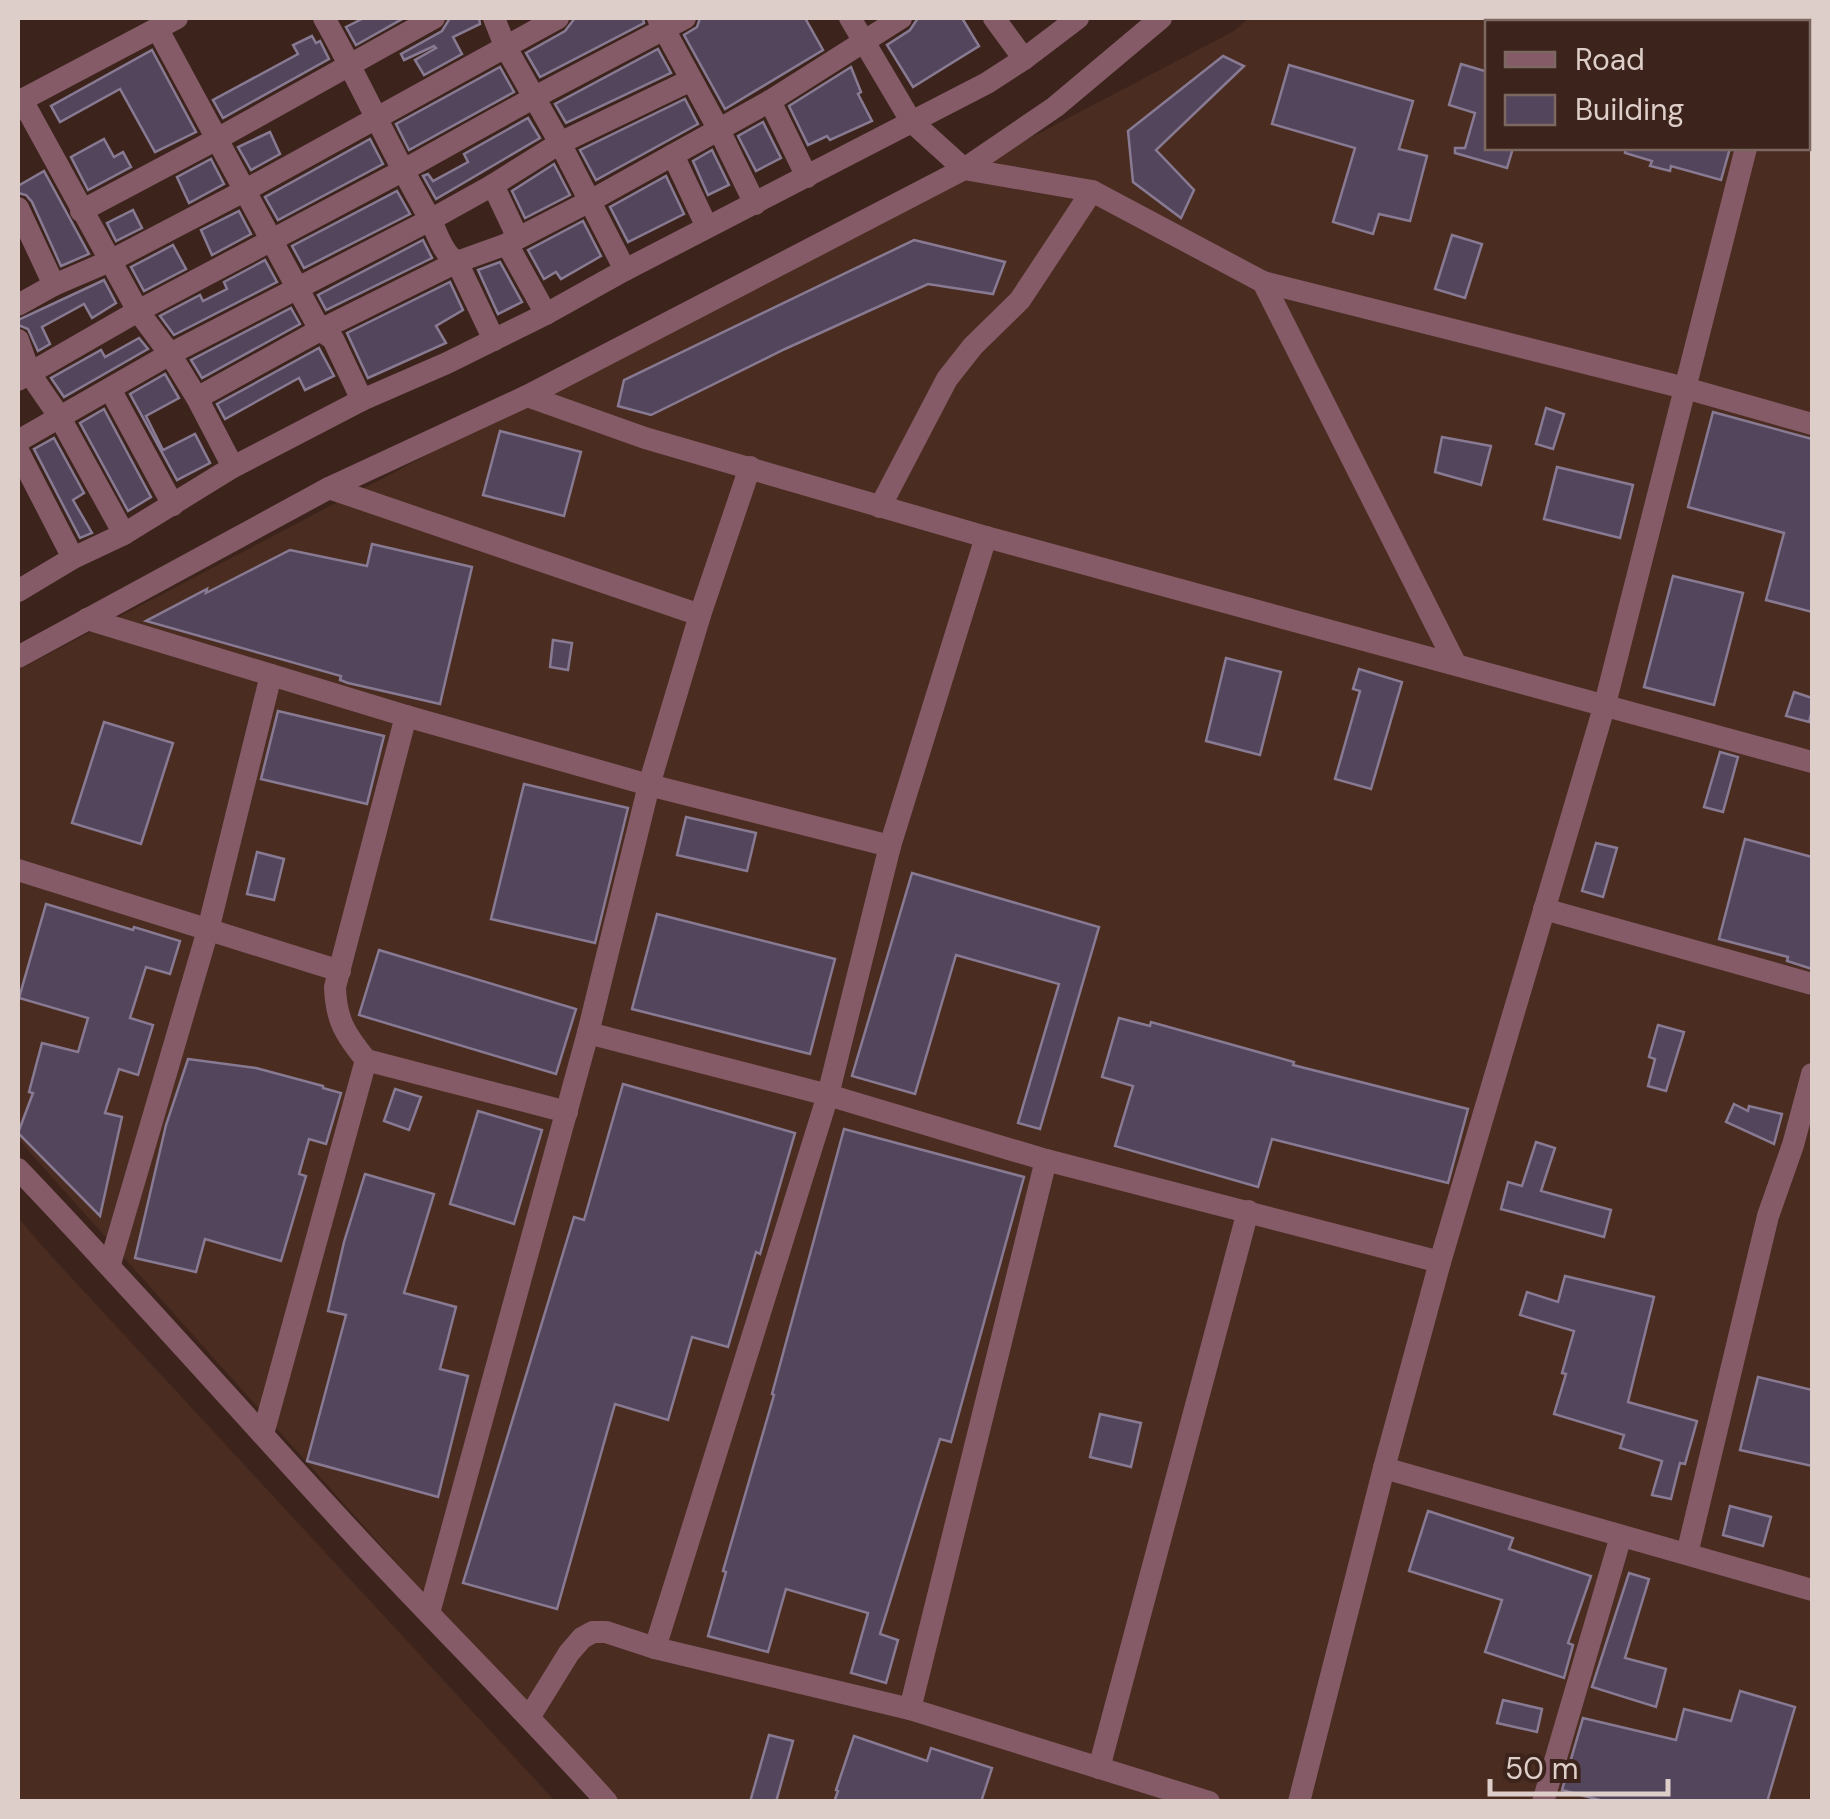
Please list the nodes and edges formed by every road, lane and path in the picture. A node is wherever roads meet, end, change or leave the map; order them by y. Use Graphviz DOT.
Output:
graph roads {
  1 [pos="324,18"];
  2 [pos="434,18"];
  3 [pos="494,18"];
  4 [pos="558,18"];
  5 [pos="850,18"];
  6 [pos="901,18"];
  7 [pos="994,18"];
  8 [pos="1078,18"];
  9 [pos="669,21"];
  10 [pos="1159,21"];
  11 [pos="167,23"];
  12 [pos="864,40"];
  13 [pos="506,46"];
  14 [pos="1024,59"];
  15 [pos="351,65"];
  16 [pos="691,80"];
  17 [pos="536,97"];
  18 [pos="20,101"];
  19 [pos="770,102"];
  20 [pos="378,118"];
  21 [pos="911,121"];
  22 [pos="720,130"];
  23 [pos="217,140"];
  24 [pos="560,143"];
  25 [pos="1745,150"];
  26 [pos="673,155"];
  27 [pos="964,169"];
  28 [pos="402,172"];
  29 [pos="808,177"];
  30 [pos="493,185"];
  31 [pos="1092,190"];
  32 [pos="244,191"];
  33 [pos="590,201"];
  34 [pos="755,204"];
  35 [pos="18,208"];
  36 [pos="81,211"];
  37 [pos="430,220"];
  38 [pos="707,227"];
  39 [pos="272,240"];
  40 [pos="512,241"];
  41 [pos="110,261"];
  42 [pos="456,262"];
  43 [pos="625,270"];
  44 [pos="1263,282"];
  45 [pos="54,285"];
  46 [pos="296,287"];
  47 [pos="18,306"];
  48 [pos="138,311"];
  49 [pos="546,314"];
  50 [pos="320,330"];
  51 [pos="18,340"];
  52 [pos="494,340"];
  53 [pos="170,354"];
  54 [pos="24,377"];
  55 [pos="1685,388"];
  56 [pos="110,389"];
  57 [pos="527,396"];
  58 [pos="197,398"];
  59 [pos="362,400"];
  60 [pos="59,416"];
  61 [pos="1812,424"];
  62 [pos="18,441"];
  63 [pos="18,451"];
  64 [pos="750,466"];
  65 [pos="232,467"];
  66 [pos="329,488"];
  67 [pos="173,505"];
  68 [pos="880,506"];
  69 [pos="124,534"];
  70 [pos="986,537"];
  71 [pos="72,558"];
  72 [pos="21,581"];
  73 [pos="700,615"];
  74 [pos="87,620"];
  75 [pos="18,656"];
  76 [pos="1455,663"];
  77 [pos="271,674"];
  78 [pos="1605,704"];
  79 [pos="406,716"];
  80 [pos="1812,762"];
  81 [pos="649,785"];
  82 [pos="890,846"];
  83 [pos="18,870"];
  84 [pos="1544,909"];
  85 [pos="208,930"];
  86 [pos="340,972"];
  87 [pos="1812,984"];
  88 [pos="588,1033"];
  89 [pos="366,1060"];
  90 [pos="1812,1074"];
  91 [pos="828,1095"];
  92 [pos="566,1112"];
  93 [pos="1046,1160"];
  94 [pos="18,1169"];
  95 [pos="1248,1211"];
  96 [pos="1440,1262"];
  97 [pos="110,1264"];
  98 [pos="263,1434"];
  99 [pos="1384,1468"];
  100 [pos="1621,1536"];
  101 [pos="1687,1554"];
  102 [pos="1812,1590"];
  103 [pos="429,1613"];
  104 [pos="655,1648"];
  105 [pos="910,1709"];
  106 [pos="530,1716"];
  107 [pos="1098,1768"];
  108 [pos="607,1802"];
  109 [pos="1209,1802"];
  110 [pos="1300,1802"];
  111 [pos="1544,1802"];
  1 -- 15 [label="street"];
  2 -- 15 [label="street"];
  3 -- 13 [label="street"];
  4 -- 13 [label="street"];
  5 -- 12 [label="street"];
  6 -- 12 [label="street"];
  7 -- 14 [label="street"];
  8 -- 14 [label="street"];
  9 -- 16 [label="street"];
  9 -- 17 [label="street"];
  10 -- 27 [label="street"];
  11 -- 18 [label="street"];
  11 -- 23 [label="street"];
  12 -- 19 [label="street"];
  12 -- 21 [label="street"];
  13 -- 17 [label="street"];
  13 -- 20 [label="street"];
  14 -- 21 [label="street"];
  15 -- 20 [label="street"];
  15 -- 23 [label="street"];
  16 -- 22 [label="street"];
  16 -- 24 [label="street"];
  17 -- 24 [label="street"];
  17 -- 28 [label="street"];
  18 -- 36 [label="street"];
  19 -- 22 [label="street"];
  19 -- 29 [label="street"];
  20 -- 28 [label="street"];
  20 -- 32 [label="street"];
  21 -- 27 [label="street"];
  21 -- 29 [label="street"];
  22 -- 26 [label="street"];
  22 -- 34 [label="street"];
  23 -- 32 [label="street"];
  23 -- 36 [label="street"];
  24 -- 30 [label="street"];
  24 -- 33 [label="street"];
  25 -- 55 [label="street"];
  26 -- 33 [label="street"];
  26 -- 38 [label="street"];
  27 -- 31 [label="street"];
  27 -- 57 [label="street"];
  28 -- 37 [label="street"];
  28 -- 39 [label="street"];
  29 -- 34 [label="street"];
  30 -- 37 [label="street"];
  30 -- 40 [label="street"];
  31 -- 44 [label="street"];
  31 -- 68 [label="street"];
  32 -- 39 [label="street"];
  32 -- 41 [label="street"];
  33 -- 40 [label="street"];
  33 -- 43 [label="street"];
  34 -- 38 [label="street"];
  35 -- 45 [label="street"];
  36 -- 41 [label="street"];
  37 -- 42 [label="street"];
  37 -- 46 [label="street"];
  38 -- 43 [label="street"];
  39 -- 46 [label="street"];
  39 -- 48 [label="street"];
  40 -- 42 [label="street"];
  40 -- 49 [label="street"];
  41 -- 45 [label="street"];
  41 -- 48 [label="street"];
  42 -- 50 [label="street"];
  42 -- 52 [label="street"];
  43 -- 49 [label="street"];
  44 -- 55 [label="street"];
  44 -- 76 [label="street"];
  45 -- 47 [label="street"];
  46 -- 50 [label="street"];
  46 -- 53 [label="street"];
  48 -- 53 [label="street"];
  48 -- 54 [label="street"];
  49 -- 52 [label="street"];
  50 -- 58 [label="street"];
  50 -- 59 [label="street"];
  51 -- 54 [label="street"];
  52 -- 59 [label="street"];
  53 -- 56 [label="street"];
  53 -- 58 [label="street"];
  54 -- 60 [label="street"];
  55 -- 61 [label="street"];
  55 -- 78 [label="street"];
  56 -- 60 [label="street"];
  56 -- 67 [label="street"];
  57 -- 64 [label="street"];
  57 -- 66 [label="street"];
  58 -- 65 [label="street"];
  59 -- 65 [label="street"];
  60 -- 62 [label="street"];
  60 -- 69 [label="street"];
  63 -- 71 [label="street"];
  64 -- 68 [label="street"];
  64 -- 73 [label="street"];
  65 -- 67 [label="street"];
  66 -- 73 [label="street"];
  66 -- 74 [label="street"];
  67 -- 69 [label="street"];
  68 -- 70 [label="street"];
  69 -- 71 [label="street"];
  70 -- 76 [label="street"];
  70 -- 82 [label="street"];
  71 -- 72 [label="street"];
  73 -- 81 [label="street"];
  74 -- 75 [label="street"];
  74 -- 77 [label="street"];
  76 -- 78 [label="street"];
  77 -- 79 [label="street"];
  77 -- 85 [label="street"];
  78 -- 80 [label="street"];
  78 -- 84 [label="street"];
  79 -- 81 [label="street"];
  79 -- 86 [label="street"];
  81 -- 82 [label="street"];
  81 -- 88 [label="street"];
  82 -- 91 [label="street"];
  83 -- 85 [label="street"];
  84 -- 87 [label="street"];
  84 -- 96 [label="street"];
  85 -- 86 [label="street"];
  85 -- 97 [label="street"];
  86 -- 89 [label="street"];
  88 -- 91 [label="street"];
  88 -- 92 [label="street"];
  89 -- 92 [label="street"];
  89 -- 98 [label="street"];
  90 -- 101 [label="street"];
  91 -- 93 [label="street"];
  91 -- 104 [label="street"];
  92 -- 103 [label="street"];
  93 -- 95 [label="street"];
  93 -- 105 [label="street"];
  94 -- 97 [label="street"];
  95 -- 96 [label="street"];
  95 -- 107 [label="street"];
  96 -- 99 [label="street"];
  97 -- 98 [label="street"];
  98 -- 103 [label="street"];
  99 -- 100 [label="street"];
  99 -- 110 [label="street"];
  100 -- 101 [label="street"];
  100 -- 111 [label="street"];
  101 -- 102 [label="street"];
  103 -- 106 [label="street"];
  104 -- 105 [label="street"];
  104 -- 106 [label="street"];
  105 -- 107 [label="street"];
  106 -- 108 [label="street"];
  107 -- 109 [label="street"];
}
